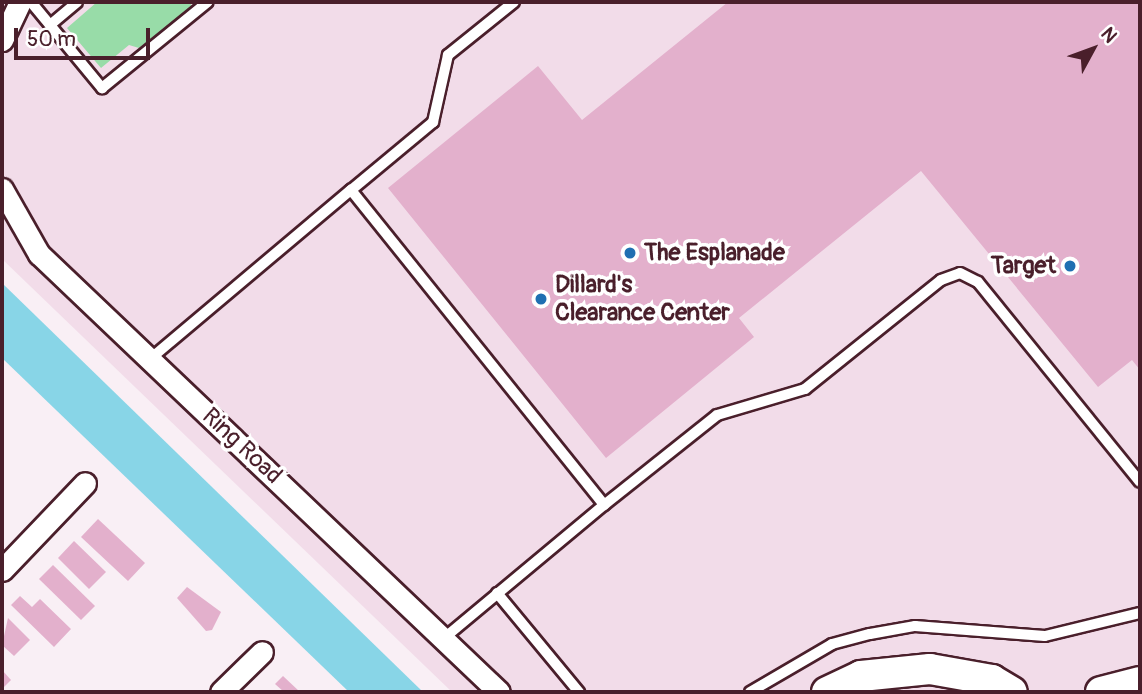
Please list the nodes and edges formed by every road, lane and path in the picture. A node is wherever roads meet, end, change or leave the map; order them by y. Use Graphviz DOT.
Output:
graph roads {
  1 [pos="20,2"];
  2 [pos="31,2"];
  3 [pos="77,2"];
  4 [pos="208,2"];
  5 [pos="514,2"];
  6 [pos="50,24"];
  7 [pos="2,40"];
  8 [pos="2,189"];
  9 [pos="351,190"];
  10 [pos="150,359"];
  11 [pos="1140,482"];
  12 [pos="85,483"];
  13 [pos="604,505"];
  14 [pos="2,570"];
  15 [pos="497,593"];
  16 [pos="1140,613"];
  17 [pos="443,639"];
  18 [pos="262,652"];
  19 [pos="906,673"];
  20 [pos="1140,682"];
  21 [pos="221,692"];
  22 [pos="499,692"];
  23 [pos="579,692"];
  24 [pos="750,692"];
  25 [pos="827,692"];
  26 [pos="878,692"];
  27 [pos="1012,692"];
  28 [pos="1101,692"];
  1 -- 7 [label="street"];
  2 -- 6 [label="lane"];
  3 -- 6 [label="lane"];
  4 -- 6 [label="lane"];
  5 -- 9 [label="lane"];
  8 -- 10 [label="street, Ring Road"];
  9 -- 10 [label="lane"];
  9 -- 13 [label="lane"];
  10 -- 17 [label="street, Ring Road"];
  11 -- 13 [label="lane"];
  12 -- 14 [label="street"];
  13 -- 15 [label="lane"];
  15 -- 17 [label="lane"];
  15 -- 23 [label="lane"];
  16 -- 24 [label="lane"];
  17 -- 22 [label="street, Ring Road"];
  18 -- 21 [label="street"];
  19 -- 25 [label="street"];
  19 -- 26 [label="street"];
  19 -- 27 [label="street"];
  20 -- 28 [label="street"];
}
